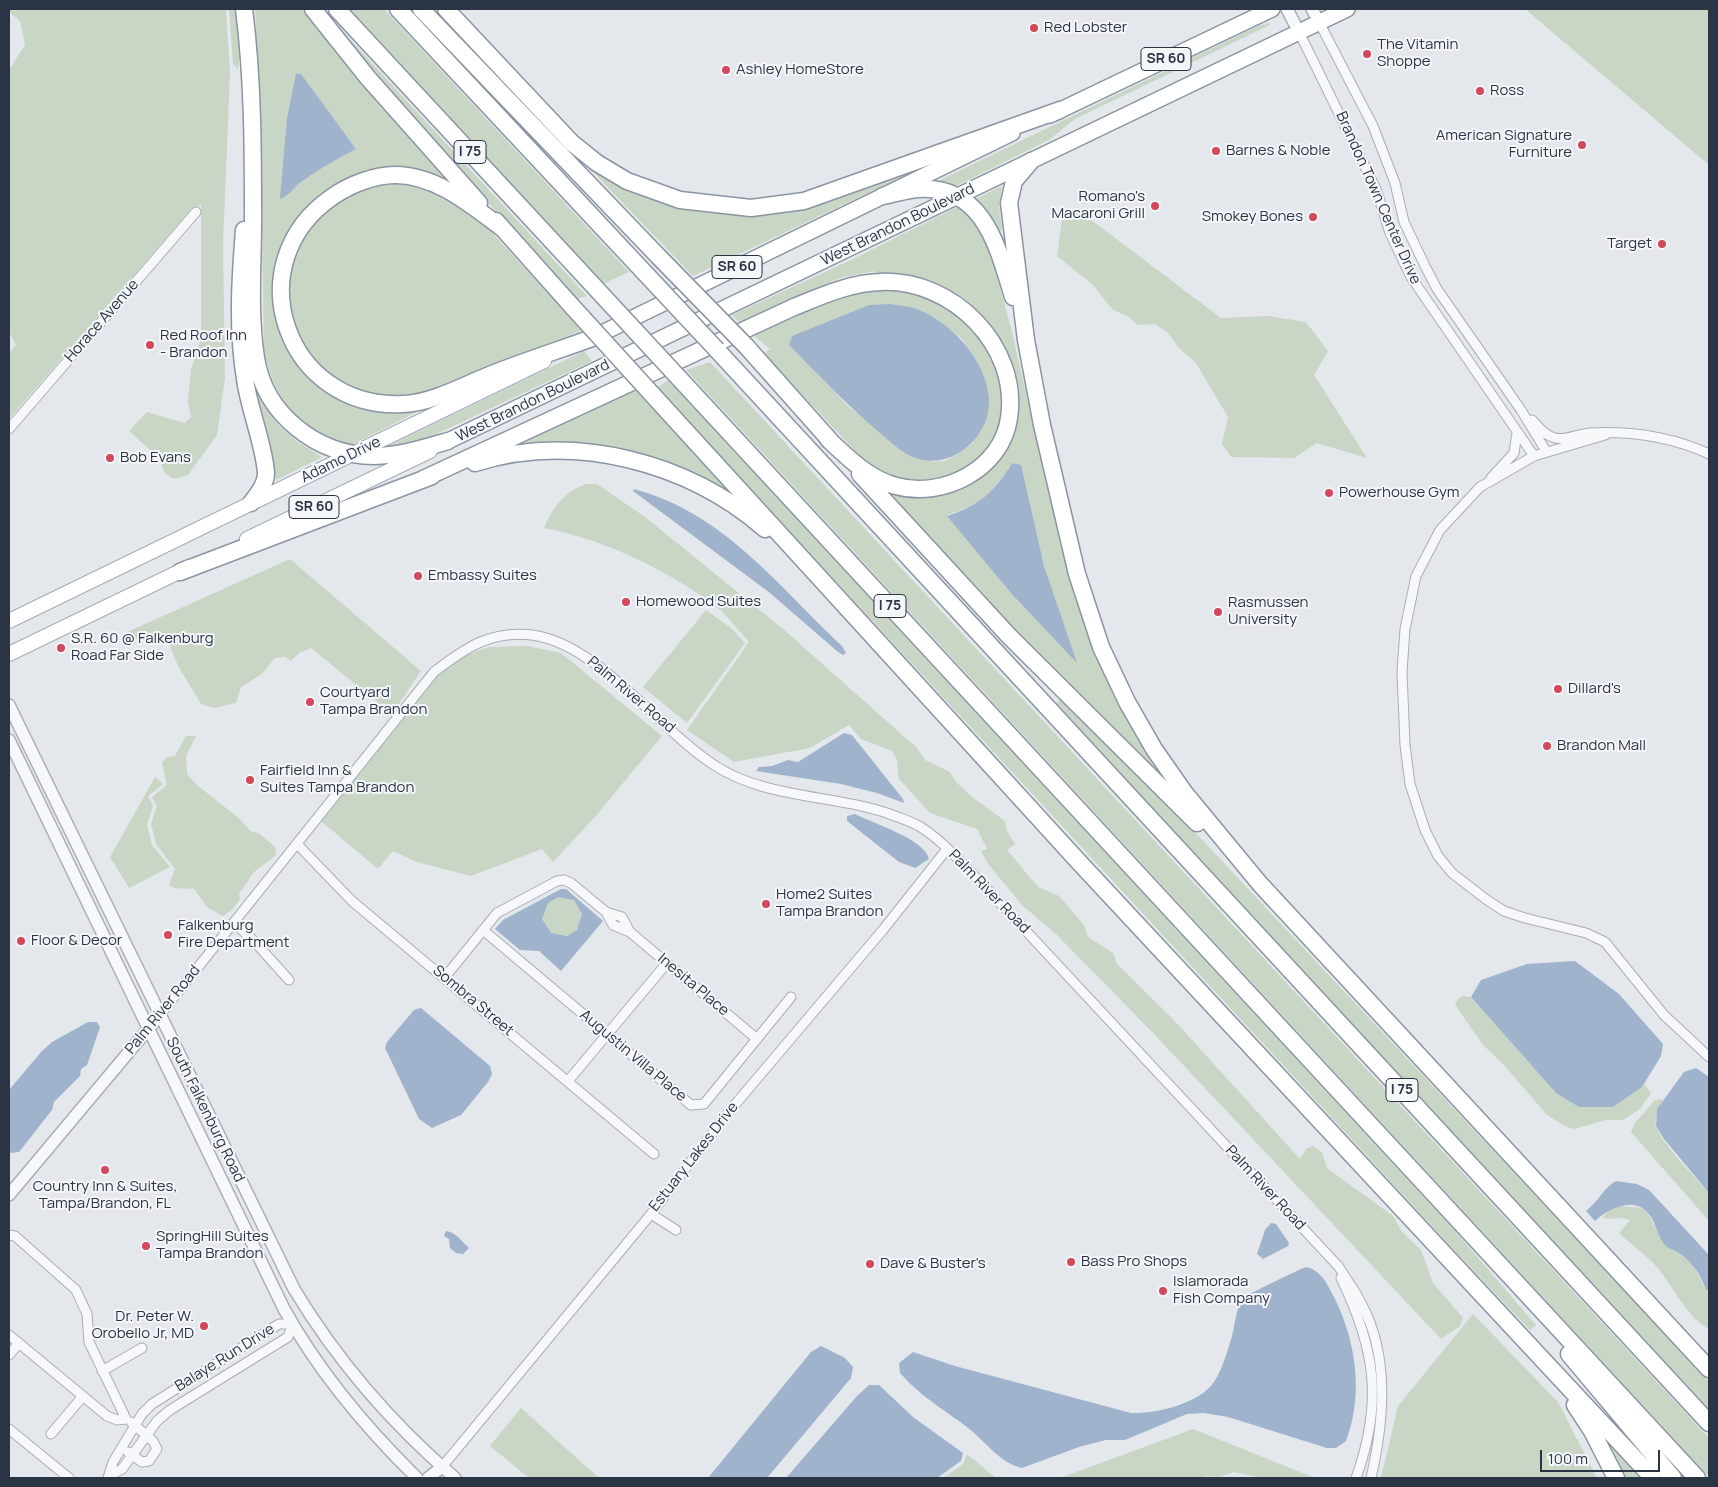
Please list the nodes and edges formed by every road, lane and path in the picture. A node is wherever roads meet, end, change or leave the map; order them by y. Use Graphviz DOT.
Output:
graph roads {
  1 [pos="244,9"];
  2 [pos="314,9"];
  3 [pos="337,9"];
  4 [pos="398,9"];
  5 [pos="421,9"];
  6 [pos="446,9"];
  7 [pos="1272,9"];
  8 [pos="1287,9"];
  9 [pos="1347,9"];
  10 [pos="1315,15"];
  11 [pos="1299,32"];
  12 [pos="1060,110"];
  13 [pos="251,123"];
  14 [pos="1031,161"];
  15 [pos="883,196"];
  16 [pos="956,196"];
  17 [pos="196,212"];
  18 [pos="502,228"];
  19 [pos="592,338"];
  20 [pos="1026,340"];
  21 [pos="1521,410"];
  22 [pos="9,429"];
  23 [pos="1517,432"];
  24 [pos="1605,435"];
  25 [pos="828,439"];
  26 [pos="448,441"];
  27 [pos="1546,451"];
  28 [pos="352,454"];
  29 [pos="1709,454"];
  30 [pos="1534,456"];
  31 [pos="423,479"];
  32 [pos="1487,483"];
  33 [pos="251,503"];
  34 [pos="180,572"];
  35 [pos="827,584"];
  36 [pos="9,621"];
  37 [pos="9,654"];
  38 [pos="9,705"];
  39 [pos="9,740"];
  40 [pos="297,844"];
  41 [pos="947,849"];
  42 [pos="80,853"];
  43 [pos="66,859"];
  44 [pos="1260,884"];
  45 [pos="234,923"];
  46 [pos="483,930"];
  47 [pos="127,947"];
  48 [pos="112,955"];
  49 [pos="667,963"];
  50 [pos="445,976"];
  51 [pos="289,980"];
  52 [pos="791,997"];
  53 [pos="159,1016"];
  54 [pos="148,1030"];
  55 [pos="608,1034"];
  56 [pos="757,1039"];
  57 [pos="1709,1057"];
  58 [pos="568,1081"];
  59 [pos="654,1154"];
  60 [pos="9,1195"];
  61 [pos="651,1214"];
  62 [pos="676,1230"];
  63 [pos="9,1235"];
  64 [pos="1316,1243"];
  65 [pos="1530,1296"];
  66 [pos="309,1314"];
  67 [pos="293,1324"];
  68 [pos="9,1335"];
  69 [pos="19,1343"];
  70 [pos="142,1348"];
  71 [pos="9,1355"];
  72 [pos="1549,1368"];
  73 [pos="1709,1369"];
  74 [pos="102,1370"];
  75 [pos="83,1396"];
  76 [pos="117,1401"];
  77 [pos="102,1412"];
  78 [pos="126,1419"];
  79 [pos="1709,1423"];
  80 [pos="135,1425"];
  81 [pos="9,1428"];
  82 [pos="51,1434"];
  83 [pos="146,1434"];
  84 [pos="122,1447"];
  85 [pos="132,1455"];
  86 [pos="442,1467"];
  87 [pos="109,1476"];
  88 [pos="69,1478"];
  89 [pos="417,1478"];
  90 [pos="428,1478"];
  91 [pos="456,1478"];
  92 [pos="1356,1478"];
  93 [pos="1371,1478"];
  94 [pos="1616,1478"];
  95 [pos="1653,1478"];
  96 [pos="1673,1478"];
  97 [pos="1697,1478"];
  1 -- 13 [label="highway"];
  2 -- 18 [label="highway"];
  3 -- 65 [label="highway, I 75, bridge"];
  4 -- 79 [label="highway, I 75, bridge"];
  5 -- 25 [label="highway, bridge"];
  6 -- 12 [label="highway"];
  7 -- 12 [label="highway, West Brandon Boulevard / SR 60"];
  8 -- 11 [label="street"];
  9 -- 10 [label="highway, West Brandon Boulevard / SR 60"];
  10 -- 11 [label="highway, West Brandon Boulevard / SR 60"];
  10 -- 21 [label="street, Brandon Town Center Drive"];
  11 -- 14 [label="highway, West Brandon Boulevard / SR 60"];
  11 -- 23 [label="street, Brandon Town Center Drive"];
  12 -- 15 [label="highway, West Brandon Boulevard / SR 60"];
  13 -- 28 [label="highway"];
  13 -- 33 [label="highway"];
  14 -- 16 [label="highway, West Brandon Boulevard / SR 60"];
  14 -- 20 [label="highway"];
  15 -- 16 [label="highway"];
  15 -- 19 [label="highway, West Brandon Boulevard / SR 60"];
  16 -- 20 [label="highway"];
  16 -- 26 [label="highway, West Brandon Boulevard / SR 60"];
  17 -- 22 [label="street, Horace Avenue"];
  18 -- 19 [label="highway"];
  18 -- 35 [label="highway, bridge"];
  19 -- 28 [label="main road, Adamo Drive / SR 60"];
  20 -- 44 [label="highway"];
  21 -- 24 [label="street, Brandon Town Center Drive"];
  21 -- 27 [label="street, Brandon Town Center Drive"];
  23 -- 30 [label="street, Brandon Town Center Drive"];
  23 -- 32 [label="street, Brandon Town Center Drive"];
  24 -- 27 [label="street, Brandon Town Center Drive"];
  24 -- 29 [label="street, Brandon Town Center Drive"];
  25 -- 31 [label="highway"];
  25 -- 44 [label="highway"];
  26 -- 28 [label="highway"];
  26 -- 34 [label="main road, Adamo Drive / SR 60"];
  27 -- 30 [label="street, Brandon Town Center Drive"];
  28 -- 33 [label="main road, Adamo Drive / SR 60"];
  30 -- 32 [label="street, Brandon Town Center Drive"];
  31 -- 34 [label="highway"];
  31 -- 35 [label="highway"];
  32 -- 57 [label="street, Brandon Town Center Drive"];
  33 -- 36 [label="main road, Adamo Drive / SR 60"];
  34 -- 37 [label="main road, Adamo Drive / SR 60"];
  35 -- 72 [label="highway"];
  38 -- 42 [label="street, South Falkenburg Road"];
  39 -- 43 [label="street, South Falkenburg Road"];
  40 -- 41 [label="street, Palm River Road"];
  40 -- 45 [label="street, Palm River Road"];
  40 -- 50 [label="street, Sombra Street"];
  41 -- 61 [label="street, Estuary Lakes Drive"];
  41 -- 64 [label="street, Palm River Road"];
  42 -- 43 [label="street"];
  42 -- 47 [label="street, South Falkenburg Road"];
  43 -- 48 [label="street, South Falkenburg Road"];
  44 -- 73 [label="highway"];
  45 -- 51 [label="street"];
  45 -- 53 [label="street, Palm River Road"];
  46 -- 49 [label="street, Inesita Place"];
  46 -- 50 [label="street, Inesita Place"];
  46 -- 55 [label="street, Augustin Villa Place"];
  47 -- 48 [label="street"];
  47 -- 53 [label="street, South Falkenburg Road"];
  48 -- 54 [label="street, South Falkenburg Road"];
  49 -- 55 [label="street"];
  49 -- 56 [label="street, Inesita Place"];
  50 -- 58 [label="street, Sombra Street"];
  52 -- 56 [label="street, Augustin Villa Place"];
  53 -- 54 [label="street, Palm River Road"];
  53 -- 66 [label="street, South Falkenburg Road"];
  54 -- 60 [label="street, Palm River Road"];
  54 -- 67 [label="street, South Falkenburg Road"];
  55 -- 56 [label="street, Augustin Villa Place"];
  55 -- 58 [label="street"];
  58 -- 59 [label="street, Sombra Street"];
  61 -- 62 [label="street"];
  61 -- 86 [label="street, Estuary Lakes Drive"];
  63 -- 74 [label="street"];
  64 -- 92 [label="street, Palm River Road"];
  64 -- 93 [label="street, Palm River Road"];
  65 -- 96 [label="highway"];
  65 -- 97 [label="highway, I 75"];
  66 -- 67 [label="street"];
  66 -- 86 [label="street, South Falkenburg Road"];
  67 -- 80 [label="street, Balaye Run Drive"];
  67 -- 83 [label="street, Balaye Run Drive"];
  67 -- 89 [label="street, South Falkenburg Road"];
  68 -- 69 [label="street"];
  69 -- 71 [label="street"];
  69 -- 75 [label="street"];
  70 -- 74 [label="street"];
  72 -- 94 [label="highway"];
  72 -- 95 [label="highway"];
  74 -- 76 [label="street"];
  75 -- 77 [label="street"];
  75 -- 82 [label="street"];
  76 -- 77 [label="street"];
  76 -- 78 [label="street"];
  77 -- 78 [label="street"];
  78 -- 80 [label="street"];
  80 -- 83 [label="street"];
  80 -- 84 [label="street, Balaye Run Drive"];
  81 -- 88 [label="street"];
  83 -- 85 [label="street, Balaye Run Drive"];
  83 -- 85 [label="street"];
  84 -- 85 [label="street"];
  84 -- 87 [label="street, Balaye Run Drive"];
  85 -- 87 [label="street, Balaye Run Drive"];
  86 -- 90 [label="street"];
  86 -- 91 [label="street, South Falkenburg Road"];
}
